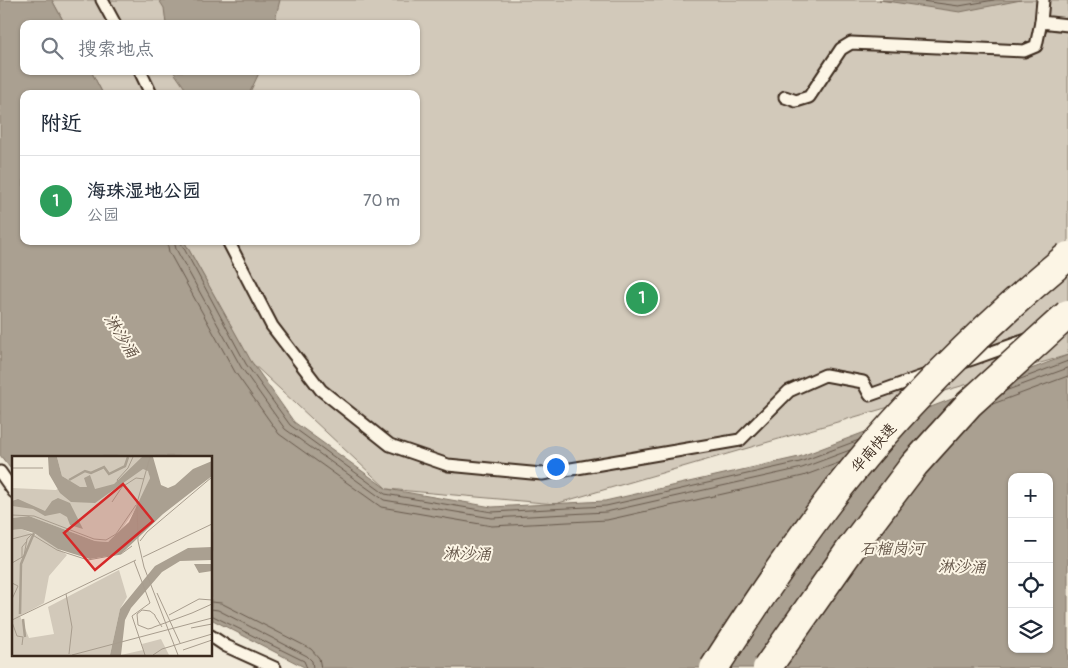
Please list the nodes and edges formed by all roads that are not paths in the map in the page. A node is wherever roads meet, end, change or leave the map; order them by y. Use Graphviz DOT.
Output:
graph roads {
  1 [pos="102,0"];
  2 [pos="1042,11"];
  3 [pos="113,20"];
  4 [pos="1068,25"];
  5 [pos="142,75"];
  6 [pos="149,90"];
  7 [pos="785,97"];
  8 [pos="230,245"];
  9 [pos="1068,256"];
  10 [pos="1068,314"];
  11 [pos="1068,326"];
  12 [pos="0,472"];
  13 [pos="12,489"];
  14 [pos="212,637"];
  15 [pos="275,668"];
  16 [pos="714,668"];
  17 [pos="767,668"];
  1 -- 3 [label="lane"];
  2 -- 4 [label="lane"];
  2 -- 7 [label="lane"];
  5 -- 6 [label="lane"];
  8 -- 11 [label="lane"];
  9 -- 16 [label="highway, 华南快速, bridge"];
  10 -- 17 [label="highway, bridge"];
  12 -- 13 [label="lane"];
  14 -- 15 [label="lane"];
}
